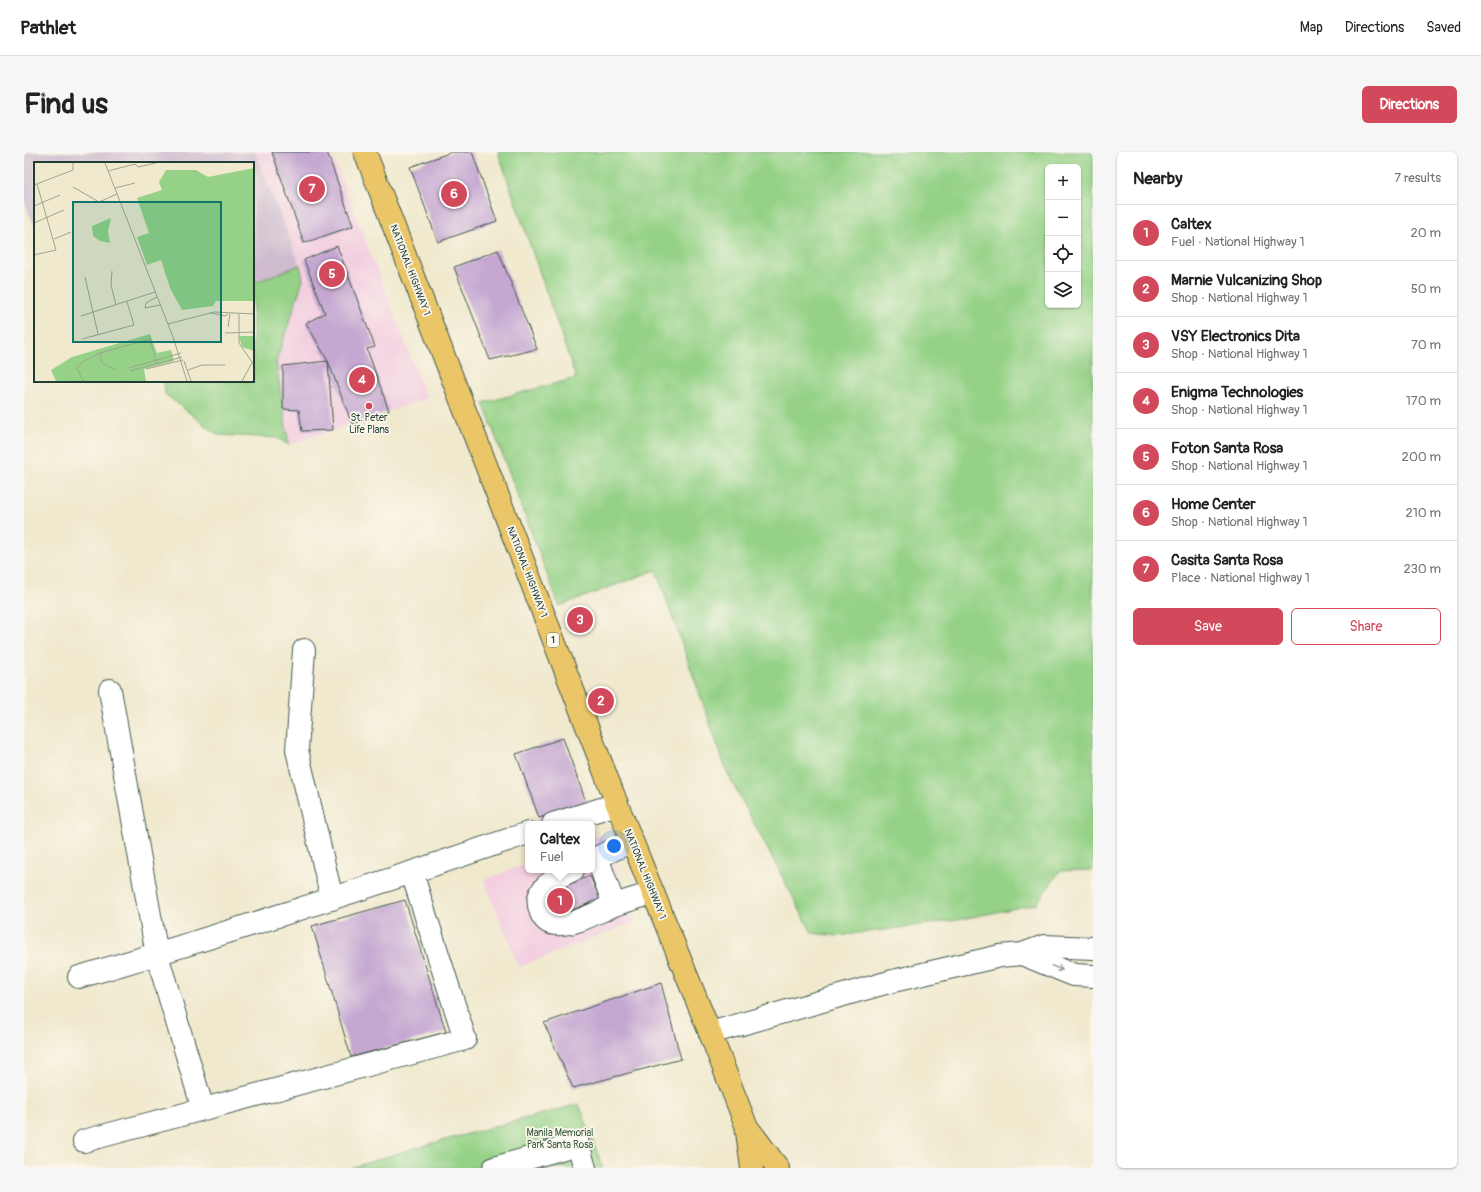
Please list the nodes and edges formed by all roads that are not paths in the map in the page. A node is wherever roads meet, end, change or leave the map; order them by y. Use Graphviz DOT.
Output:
graph roads {
  1 [pos="364,152"];
  2 [pos="304,650"];
  3 [pos="110,690"];
  4 [pos="617,804"];
  5 [pos="563,821"];
  6 [pos="525,834"];
  7 [pos="632,841"];
  8 [pos="595,859"];
  9 [pos="595,861"];
  10 [pos="412,873"];
  11 [pos="567,873"];
  12 [pos="653,893"];
  13 [pos="332,899"];
  14 [pos="614,905"];
  15 [pos="1093,948"];
  16 [pos="157,954"];
  17 [pos="1022,954"];
  18 [pos="1093,976"];
  19 [pos="80,978"];
  20 [pos="710,1033"];
  21 [pos="203,1109"];
  22 [pos="746,1125"];
  23 [pos="84,1141"];
  24 [pos="494,1168"];
  25 [pos="585,1168"];
  26 [pos="752,1168"];
  27 [pos="778,1168"];
  1 -- 4 [label="highway, NATIONAL HIGHWAY 1 / 1"];
  2 -- 13 [label="street"];
  3 -- 16 [label="street"];
  4 -- 5 [label="street"];
  4 -- 7 [label="highway, NATIONAL HIGHWAY 1 / 1"];
  6 -- 10 [label="street"];
  7 -- 8 [label="street"];
  7 -- 12 [label="highway, NATIONAL HIGHWAY 1 / 1"];
  9 -- 14 [label="street"];
  10 -- 13 [label="street"];
  10 -- 21 [label="street"];
  11 -- 14 [label="street"];
  12 -- 14 [label="street"];
  12 -- 20 [label="highway, NATIONAL HIGHWAY 1 / 1"];
  13 -- 16 [label="street"];
  15 -- 17 [label="street"];
  16 -- 19 [label="street"];
  16 -- 21 [label="street"];
  17 -- 18 [label="street, one-way"];
  17 -- 20 [label="street"];
  20 -- 22 [label="highway, NATIONAL HIGHWAY 1 / 1"];
  21 -- 23 [label="street"];
  22 -- 26 [label="highway, NATIONAL HIGHWAY 1 / 1"];
  22 -- 27 [label="highway, NATIONAL HIGHWAY 1 / 1"];
  24 -- 25 [label="street"];
}
